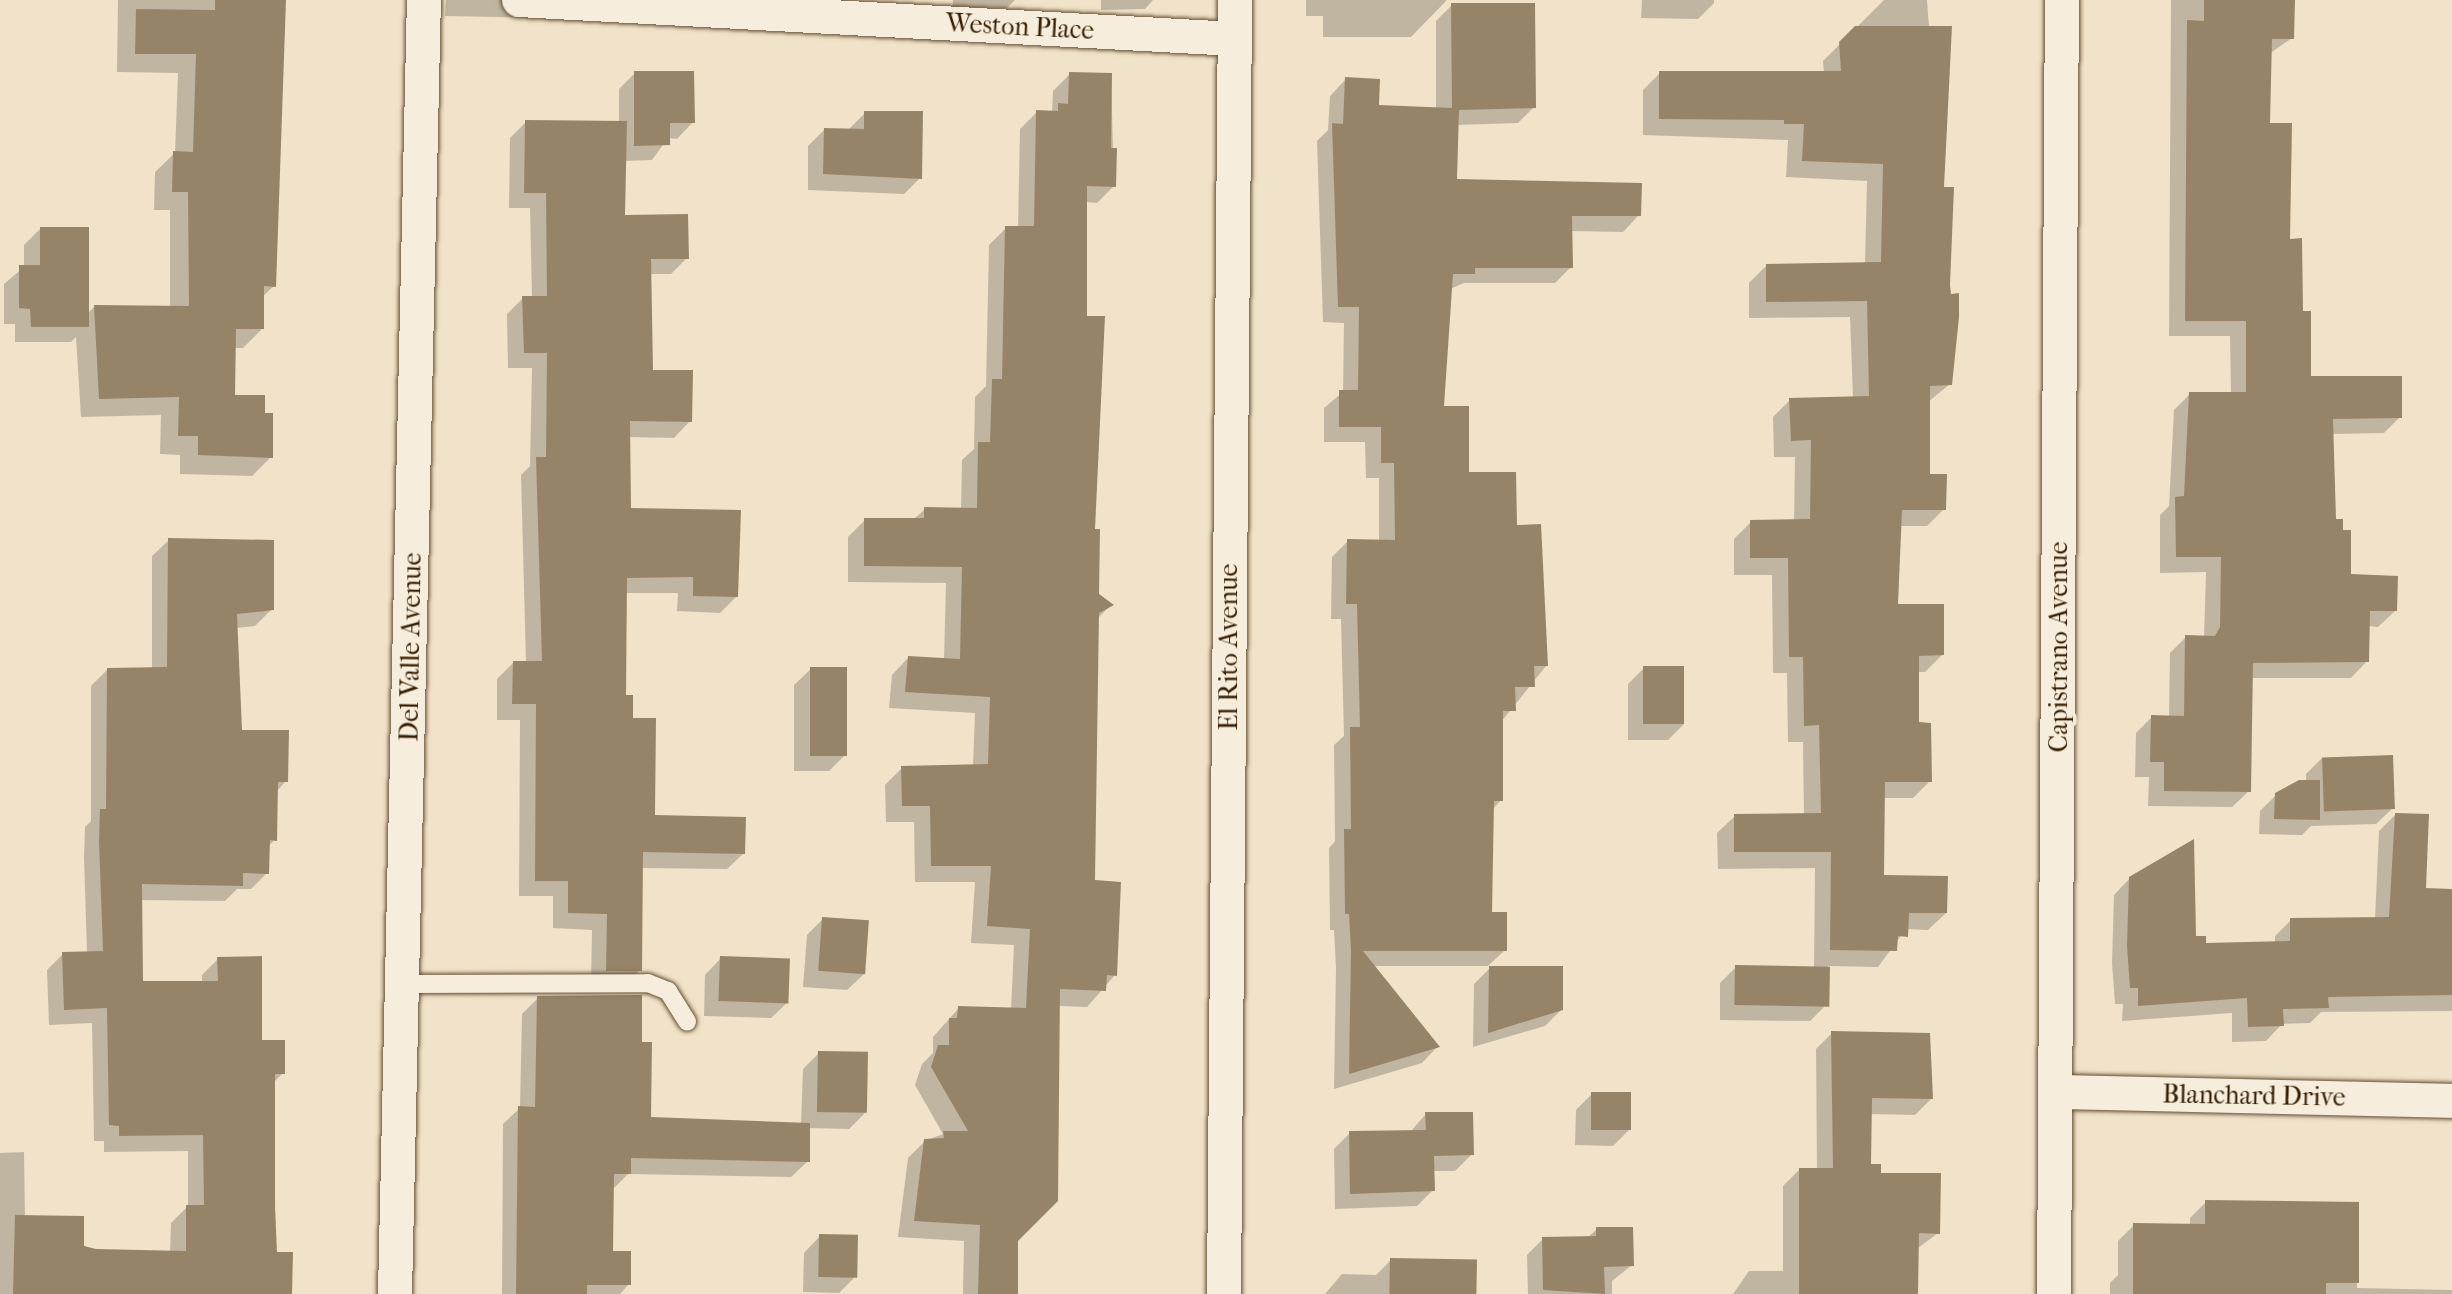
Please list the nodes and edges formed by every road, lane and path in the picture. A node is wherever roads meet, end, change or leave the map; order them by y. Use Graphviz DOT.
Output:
graph roads {
  1 [pos="424,0"];
  2 [pos="519,0"];
  3 [pos="1235,0"];
  4 [pos="2062,0"];
  5 [pos="1234,39"];
  6 [pos="404,984"];
  7 [pos="687,1022"];
  8 [pos="2056,1092"];
  9 [pos="2452,1101"];
  10 [pos="395,1294"];
  11 [pos="1224,1294"];
  12 [pos="2054,1294"];
  1 -- 6 [label="street, Del Valle Avenue"];
  2 -- 5 [label="street, Weston Place"];
  3 -- 5 [label="street, El Rito Avenue"];
  4 -- 8 [label="street, Capistrano Avenue"];
  5 -- 11 [label="street, El Rito Avenue"];
  6 -- 7 [label="lane"];
  6 -- 10 [label="street, Del Valle Avenue"];
  8 -- 9 [label="street, Blanchard Drive"];
  8 -- 12 [label="street, Capistrano Avenue"];
}
